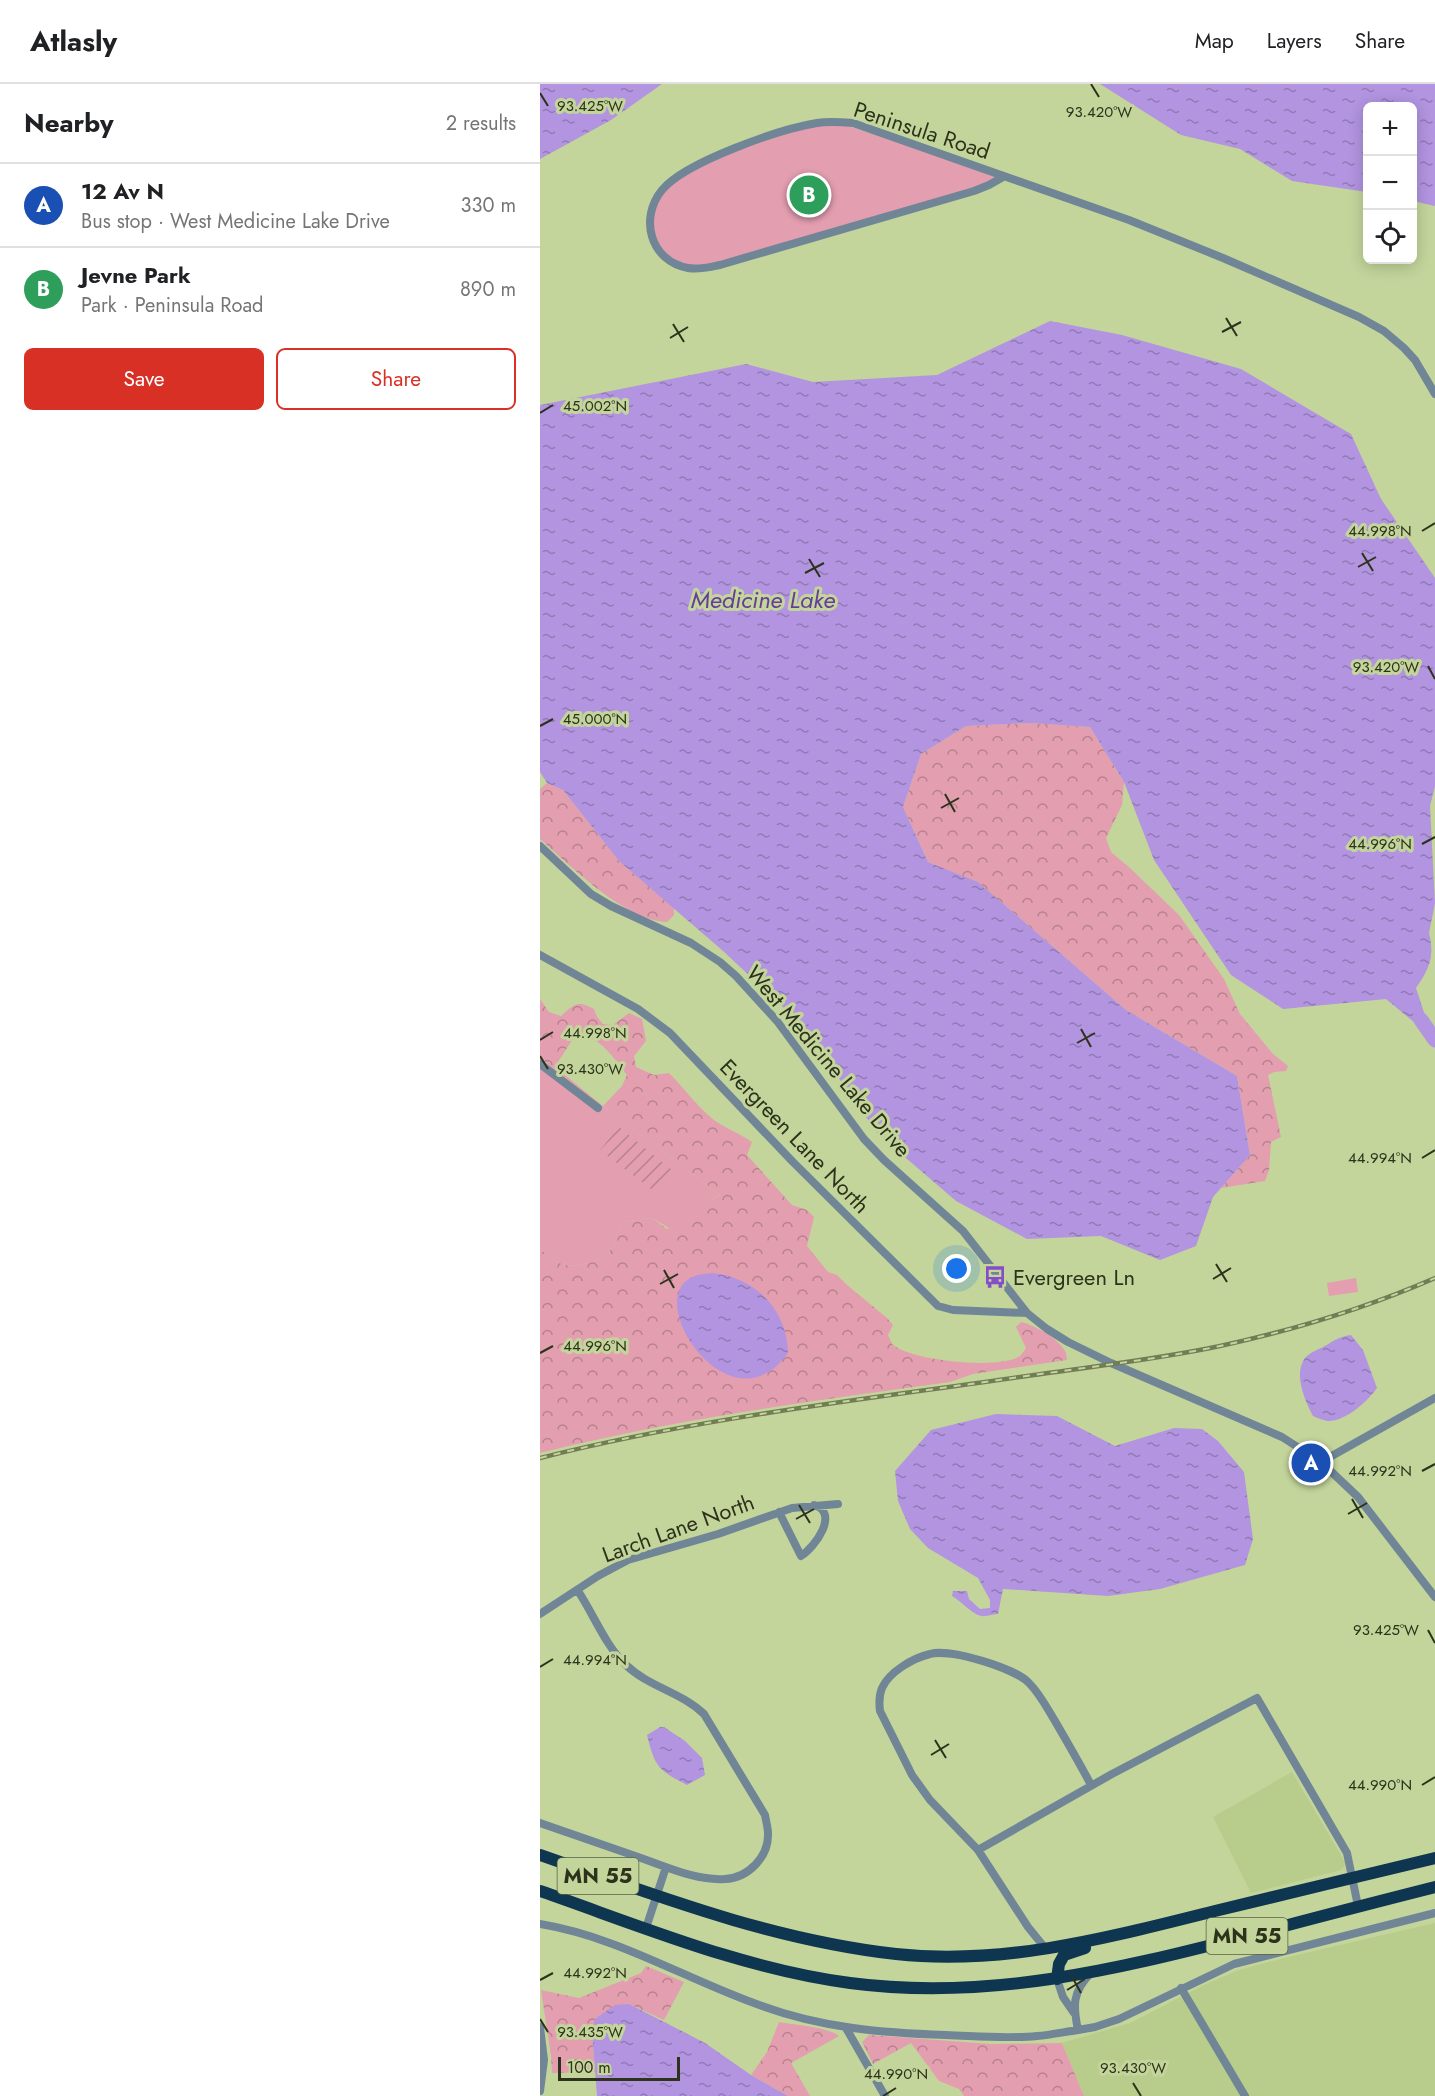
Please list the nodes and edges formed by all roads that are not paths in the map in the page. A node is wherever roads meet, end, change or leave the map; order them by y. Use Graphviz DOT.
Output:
graph roads {
  1 [pos="1003,177"];
  2 [pos="1435,394"];
  3 [pos="540,846"];
  4 [pos="540,956"];
  5 [pos="540,1064"];
  6 [pos="598,1108"];
  7 [pos="1027,1313"];
  8 [pos="1435,1398"];
  9 [pos="1321,1462"];
  10 [pos="813,1504"];
  11 [pos="838,1504"];
  12 [pos="779,1512"];
  13 [pos="578,1591"];
  14 [pos="1435,1598"];
  15 [pos="540,1614"];
  16 [pos="1091,1785"];
  17 [pos="540,1823"];
  18 [pos="978,1850"];
  19 [pos="540,1856"];
  20 [pos="1435,1858"];
  21 [pos="666,1867"];
  22 [pos="1352,1878"];
  23 [pos="1435,1887"];
  24 [pos="540,1891"];
  25 [pos="657,1896"];
  26 [pos="1358,1906"];
  27 [pos="1435,1913"];
  28 [pos="540,1923"];
  29 [pos="1163,1924"];
  30 [pos="646,1928"];
  31 [pos="1045,1948"];
  32 [pos="1091,1973"];
  33 [pos="1058,1979"];
  34 [pos="1181,1988"];
  35 [pos="1074,2013"];
  36 [pos="540,2027"];
  37 [pos="846,2028"];
  38 [pos="1077,2030"];
  39 [pos="540,2091"];
  40 [pos="885,2096"];
  41 [pos="1245,2096"];
  1 -- 1 [label="street, Peninsula Road"];
  1 -- 2 [label="street, Peninsula Road"];
  3 -- 7 [label="street, West Medicine Lake Drive"];
  4 -- 7 [label="street, Evergreen Lane North"];
  5 -- 6 [label="street"];
  7 -- 9 [label="street, West Medicine Lake Drive"];
  8 -- 9 [label="street"];
  9 -- 14 [label="street, West Medicine Lake Drive"];
  10 -- 11 [label="street, Larch Lane North"];
  10 -- 12 [label="street, Larch Lane North"];
  10 -- 12 [label="street"];
  12 -- 13 [label="street, Larch Lane North"];
  13 -- 15 [label="street, Larch Lane North"];
  13 -- 21 [label="street"];
  16 -- 18 [label="street"];
  16 -- 18 [label="street"];
  16 -- 22 [label="street"];
  17 -- 21 [label="street"];
  18 -- 31 [label="street"];
  19 -- 25 [label="highway, MN 55"];
  20 -- 22 [label="highway, MN 55"];
  21 -- 25 [label="street"];
  22 -- 26 [label="street"];
  22 -- 29 [label="highway, MN 55"];
  23 -- 26 [label="highway, MN 55"];
  24 -- 30 [label="highway, MN 55"];
  25 -- 30 [label="street"];
  25 -- 31 [label="highway, MN 55"];
  26 -- 32 [label="highway, MN 55"];
  27 -- 34 [label="street"];
  28 -- 37 [label="street"];
  29 -- 31 [label="highway, MN 55"];
  29 -- 33 [label="highway"];
  30 -- 33 [label="highway, MN 55"];
  32 -- 33 [label="highway, MN 55"];
  32 -- 35 [label="street"];
  33 -- 35 [label="street"];
  34 -- 38 [label="street"];
  34 -- 41 [label="street"];
  35 -- 38 [label="street"];
  36 -- 39 [label="street"];
  37 -- 38 [label="street"];
  37 -- 40 [label="street"];
}
